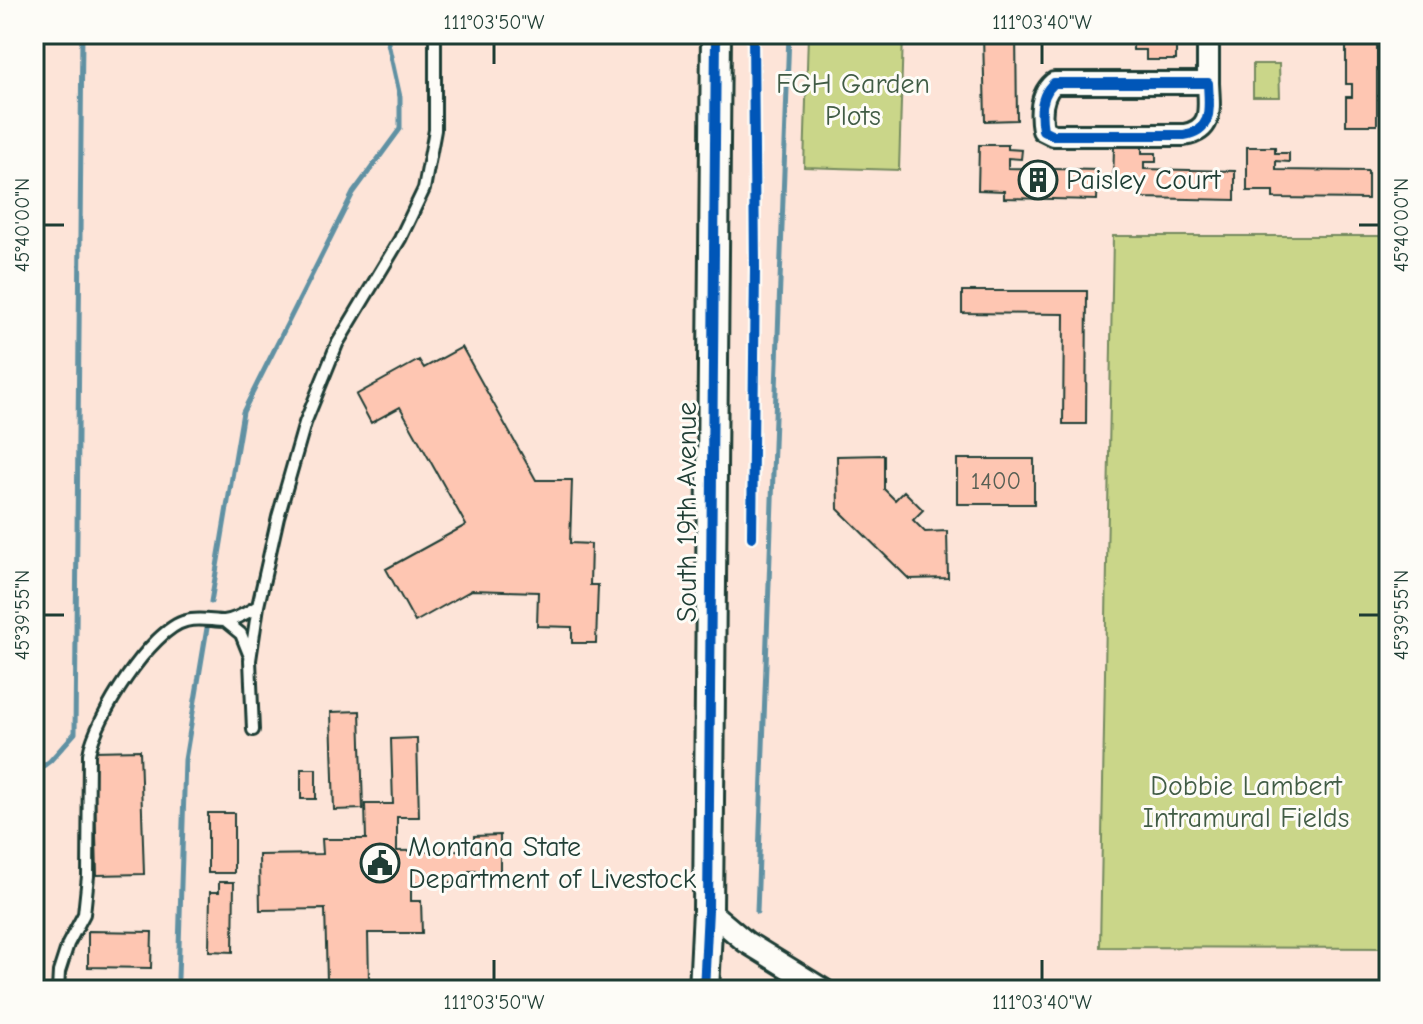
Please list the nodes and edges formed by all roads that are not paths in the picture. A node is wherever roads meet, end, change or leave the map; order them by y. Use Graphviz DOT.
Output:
graph roads {
  1 [pos="435,34"];
  2 [pos="716,34"];
  3 [pos="1208,34"];
  4 [pos="1208,83"];
  5 [pos="258,606"];
  6 [pos="225,621"];
  7 [pos="250,660"];
  8 [pos="253,730"];
  9 [pos="708,910"];
  10 [pos="58,990"];
  11 [pos="704,990"];
  12 [pos="824,990"];
  1 -- 5 [label="lane"];
  2 -- 9 [label="main road, South 19th Avenue"];
  3 -- 4 [label="street"];
  4 -- 4 [label="street"];
  5 -- 6 [label="lane"];
  5 -- 7 [label="lane"];
  6 -- 7 [label="lane"];
  6 -- 10 [label="lane"];
  7 -- 8 [label="lane"];
  9 -- 11 [label="main road, South 19th Avenue"];
  9 -- 12 [label="street"];
}
